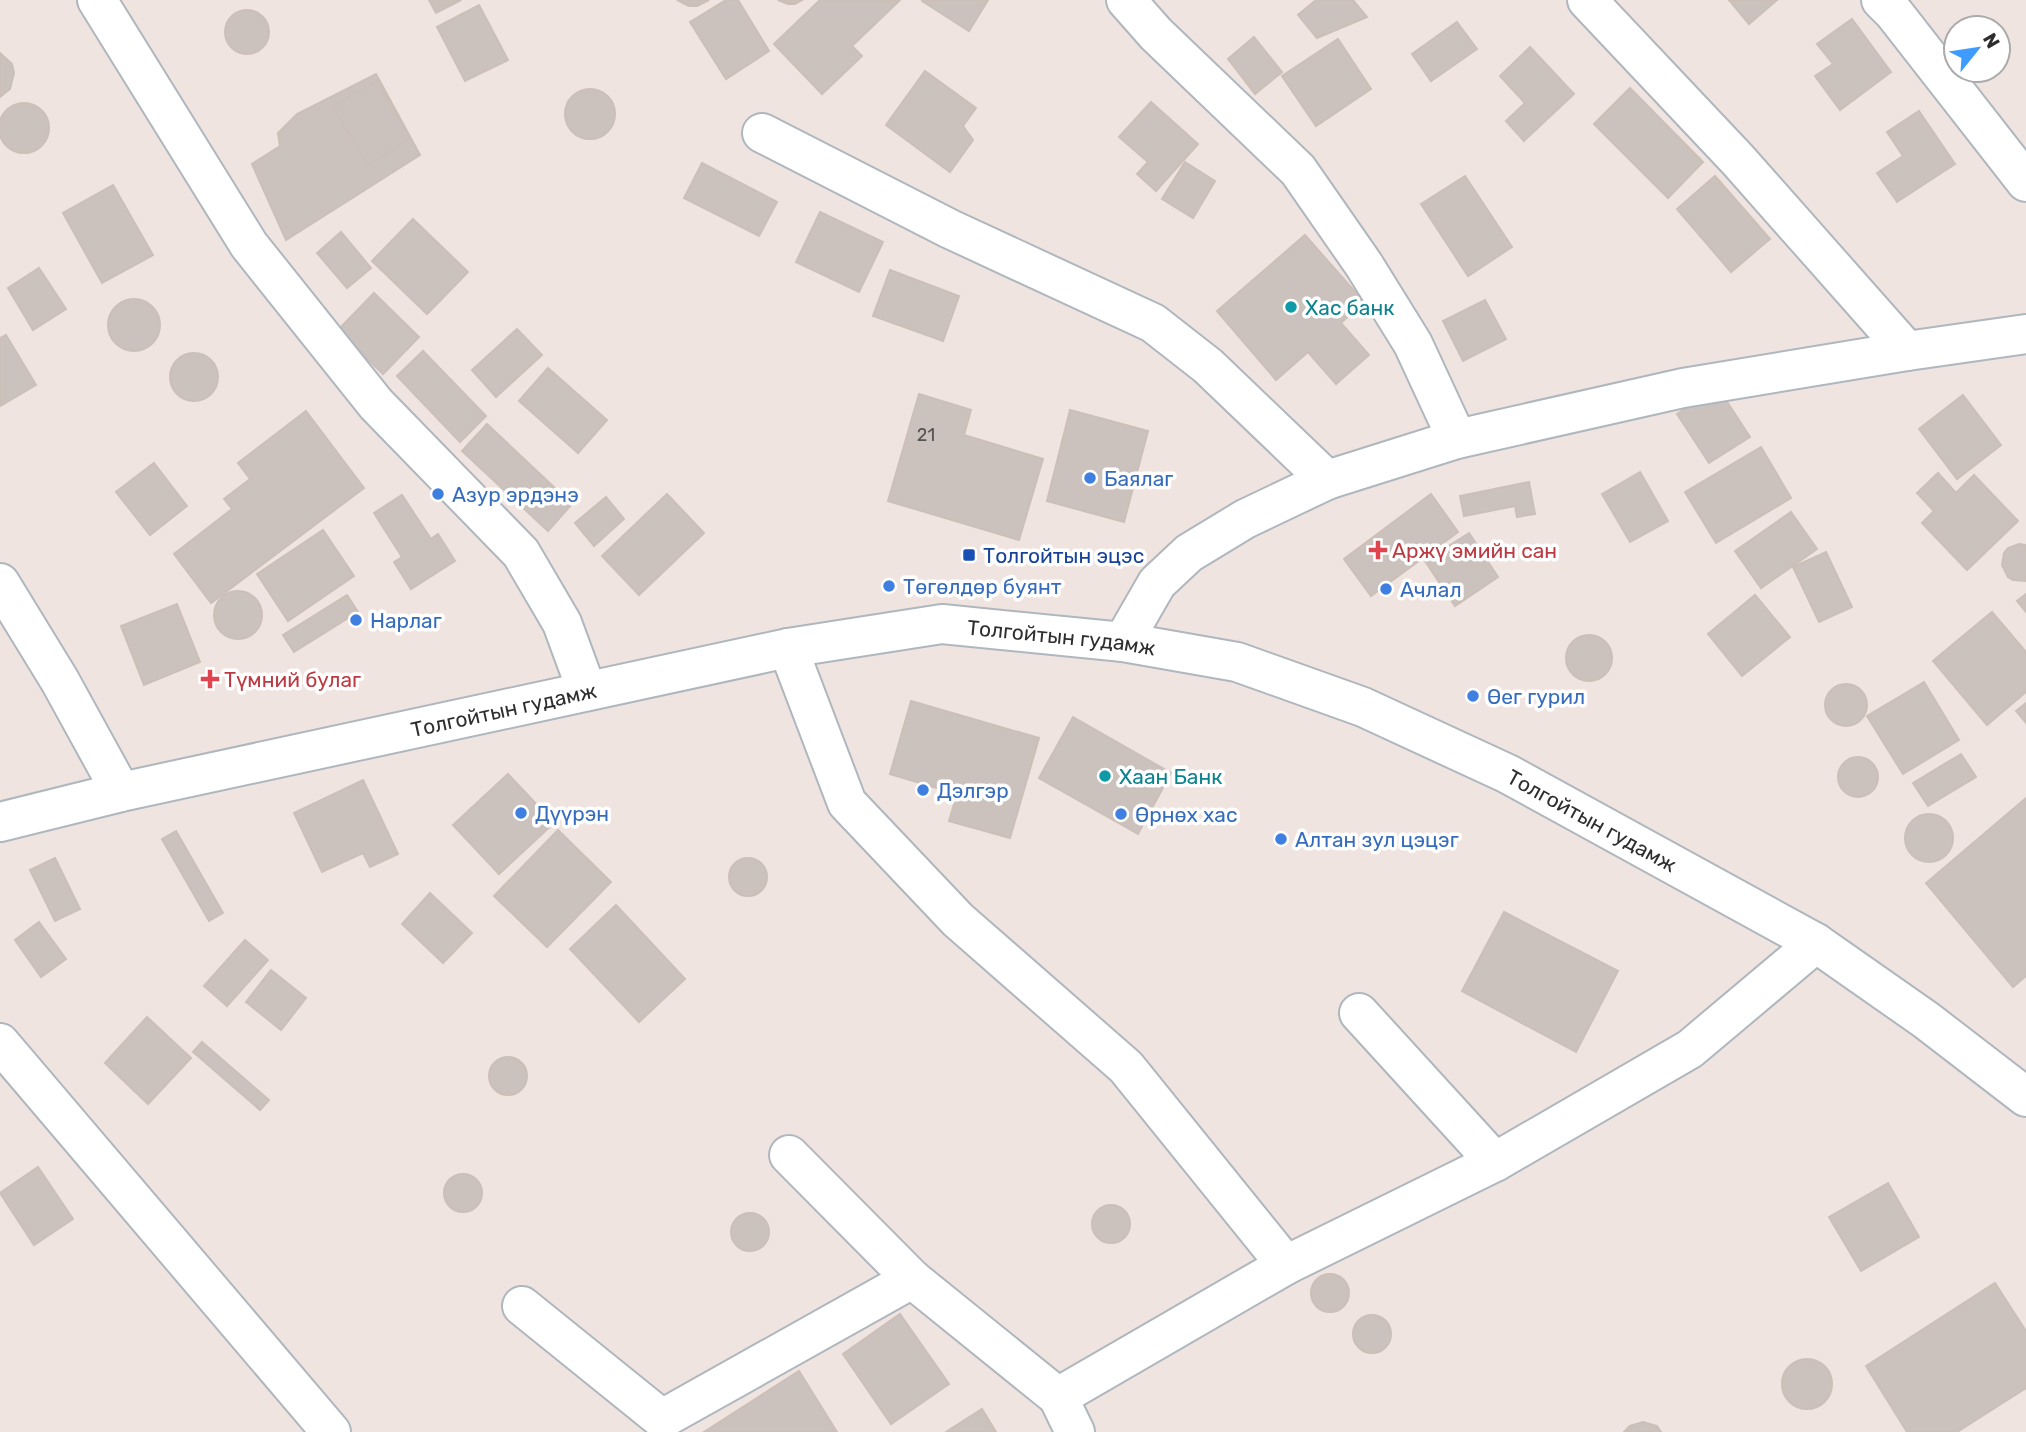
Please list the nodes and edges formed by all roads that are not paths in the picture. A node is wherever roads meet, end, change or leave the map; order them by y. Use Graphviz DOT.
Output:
graph roads {
  1 [pos="97,0"];
  2 [pos="1126,0"];
  3 [pos="1587,0"];
  4 [pos="1881,0"];
  5 [pos="762,133"];
  6 [pos="2026,182"];
  7 [pos="2026,334"];
  8 [pos="1907,351"];
  9 [pos="1457,439"];
  10 [pos="1327,480"];
  11 [pos="0,583"];
  12 [pos="1124,642"];
  13 [pos="788,649"];
  14 [pos="587,691"];
  15 [pos="121,792"];
  16 [pos="0,822"];
  17 [pos="1816,943"];
  18 [pos="1359,1013"];
  19 [pos="0,1044"];
  20 [pos="2026,1097"];
  21 [pos="789,1155"];
  22 [pos="1495,1162"];
  23 [pos="1286,1265"];
  24 [pos="912,1279"];
  25 [pos="522,1306"];
  26 [pos="1058,1397"];
  27 [pos="331,1432"];
  28 [pos="1075,1432"];
  1 -- 14 [label="street"];
  2 -- 9 [label="street"];
  3 -- 8 [label="street"];
  4 -- 6 [label="street"];
  5 -- 10 [label="street"];
  7 -- 8 [label="street"];
  8 -- 9 [label="street"];
  9 -- 10 [label="street"];
  10 -- 12 [label="street"];
  11 -- 15 [label="street"];
  12 -- 13 [label="street, Толгойтын гудамж"];
  12 -- 17 [label="street, Толгойтын гудамж"];
  13 -- 14 [label="street, Толгойтын гудамж"];
  13 -- 23 [label="street"];
  14 -- 15 [label="street, Толгойтын гудамж"];
  15 -- 16 [label="street, Толгойтын гудамж"];
  17 -- 20 [label="street, Толгойтын гудамж"];
  17 -- 22 [label="street"];
  18 -- 22 [label="street"];
  19 -- 27 [label="street"];
  21 -- 24 [label="street"];
  22 -- 23 [label="street"];
  23 -- 26 [label="street"];
  24 -- 25 [label="street"];
  24 -- 26 [label="street"];
  26 -- 28 [label="street"];
}
